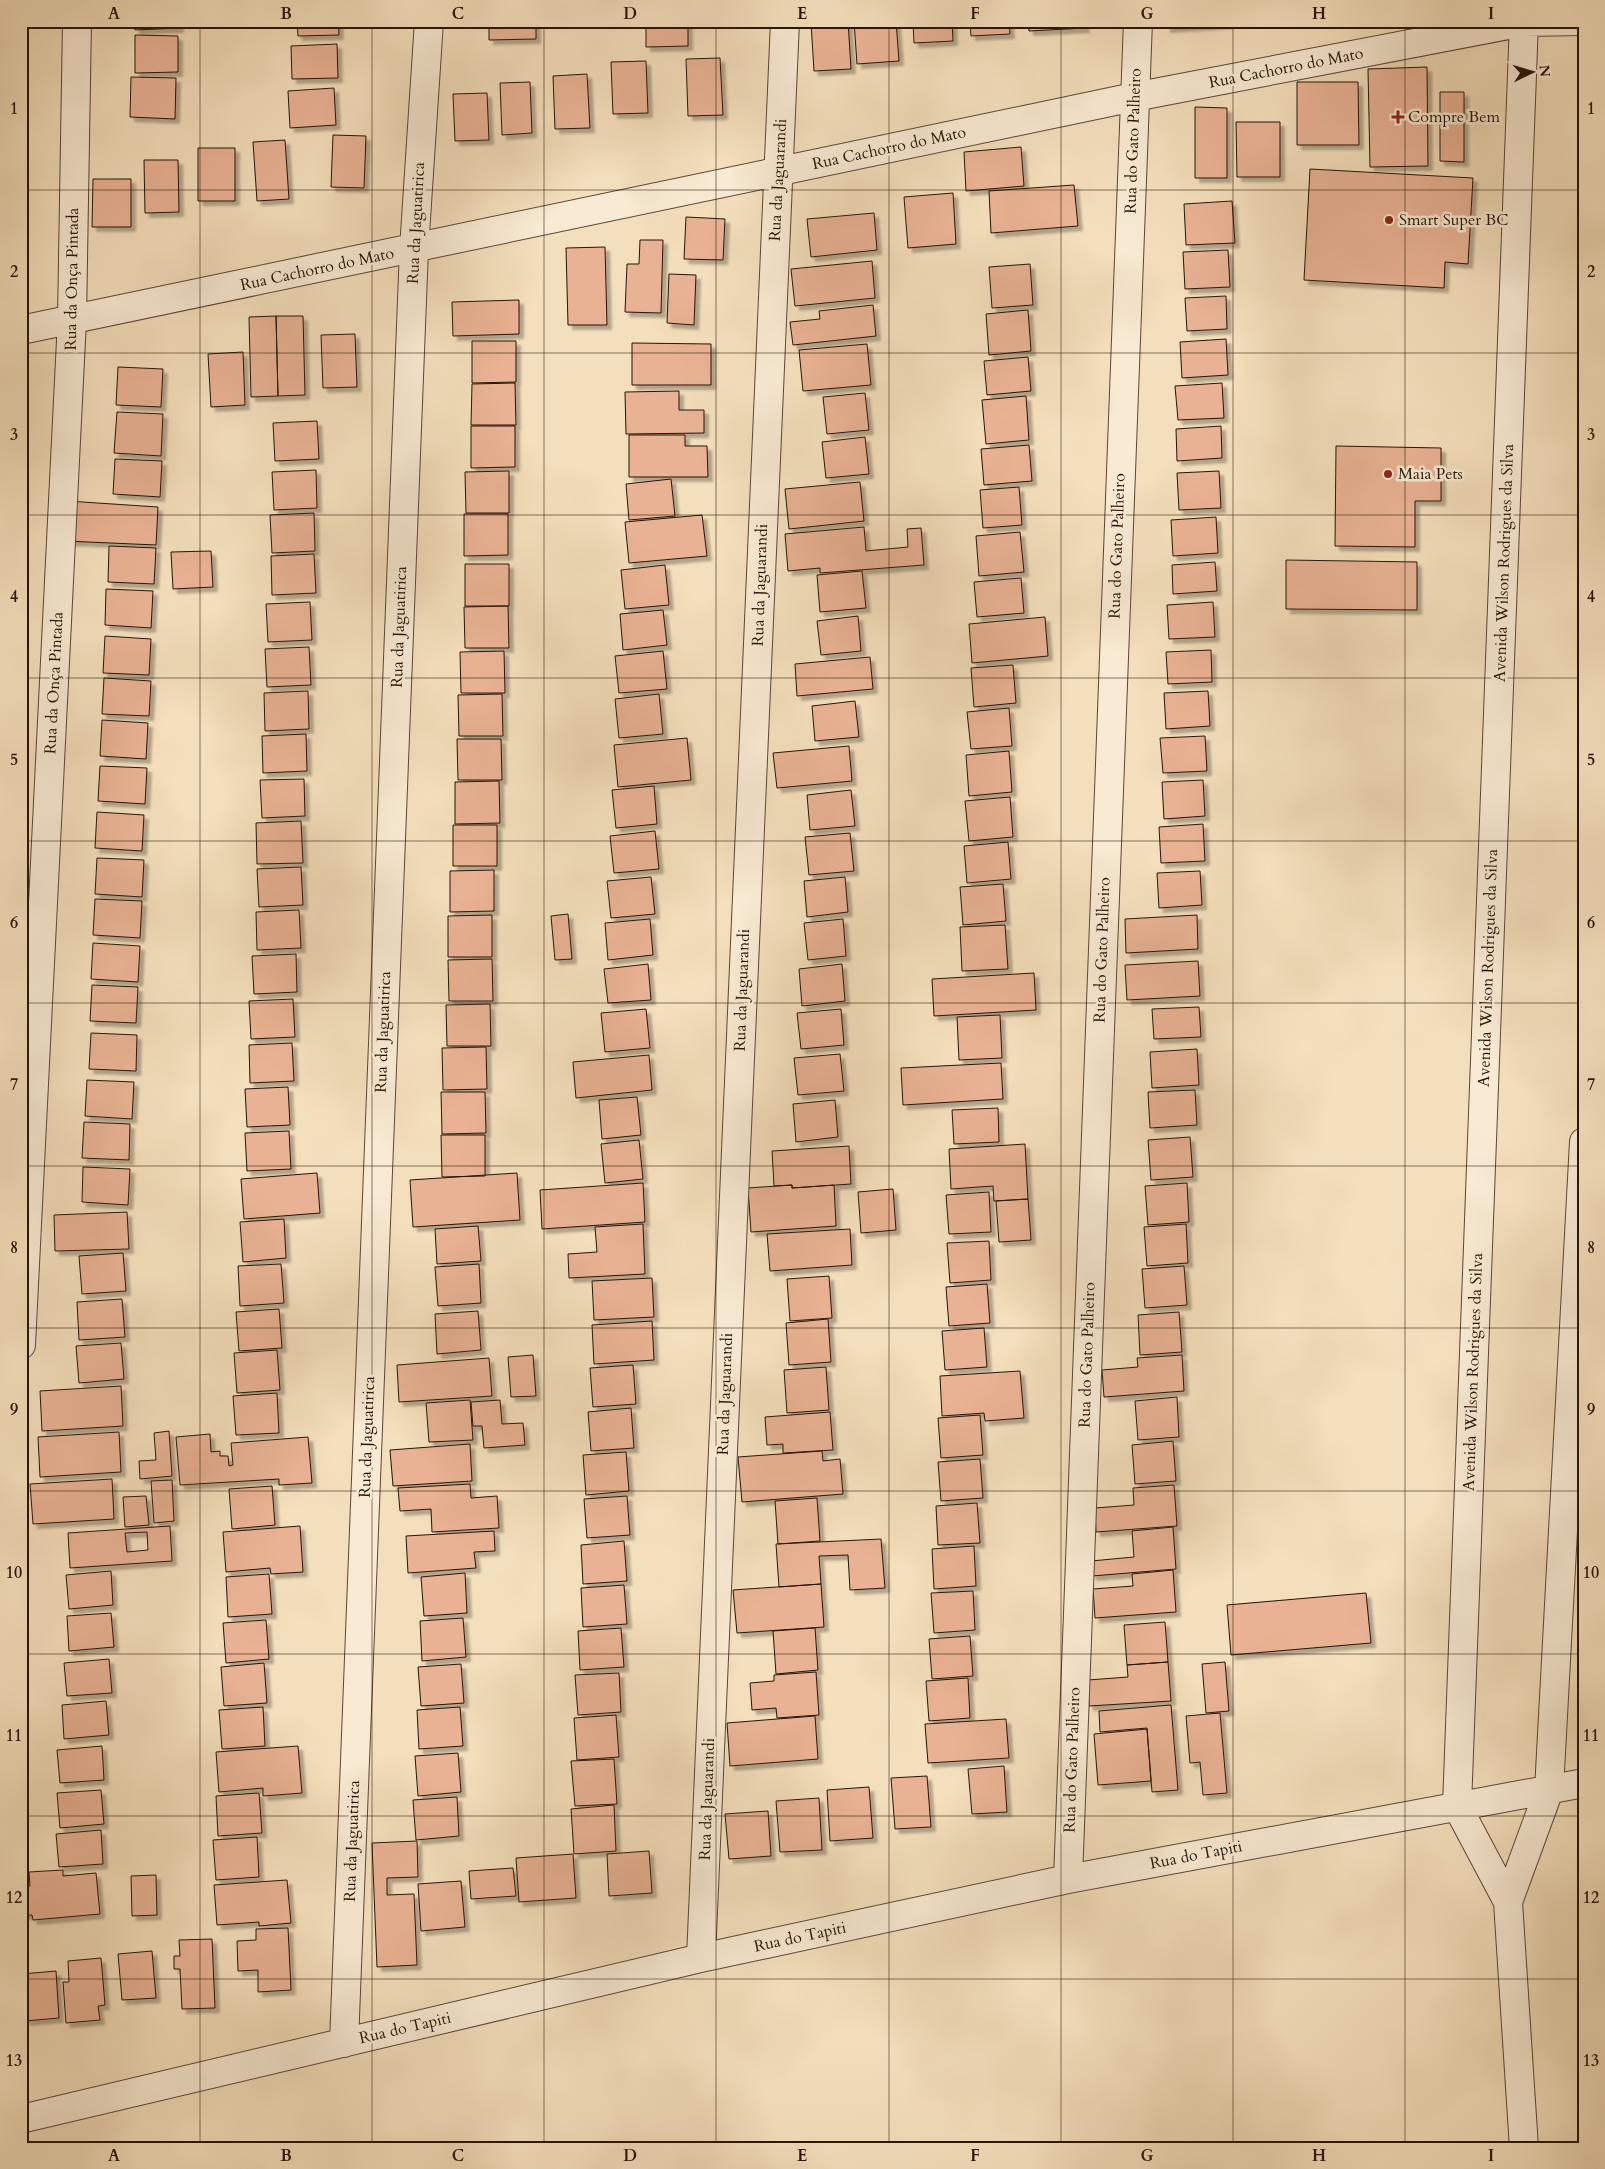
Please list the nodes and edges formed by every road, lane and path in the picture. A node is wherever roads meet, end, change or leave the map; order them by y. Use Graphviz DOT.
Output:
graph roads {
  1 [pos="77,21"];
  2 [pos="429,21"];
  3 [pos="785,21"];
  4 [pos="1138,21"];
  5 [pos="1584,21"];
  6 [pos="1524,22"];
  7 [pos="1134,96"];
  8 [pos="778,172"];
  9 [pos="414,249"];
  10 [pos="72,320"];
  11 [pos="21,330"];
  12 [pos="1584,1142"];
  13 [pos="21,1345"];
  14 [pos="1584,1783"];
  15 [pos="1549,1790"];
  16 [pos="1457,1806"];
  17 [pos="1068,1879"];
  18 [pos="1508,1902"];
  19 [pos="701,1958"];
  20 [pos="344,2043"];
  21 [pos="21,2119"];
  22 [pos="1524,2148"];
  1 -- 10 [label="street, Rua da Onça Pintada"];
  2 -- 9 [label="street, Rua da Jaguatirica"];
  3 -- 8 [label="street, Rua da Jaguarandi"];
  4 -- 7 [label="street, Rua do Gato Palheiro"];
  5 -- 6 [label="street, Rua Cachorro do Mato"];
  6 -- 7 [label="street, Rua Cachorro do Mato"];
  6 -- 16 [label="street, Avenida Wilson Rodrigues da Silva"];
  7 -- 8 [label="street, Rua Cachorro do Mato"];
  7 -- 17 [label="street, Rua do Gato Palheiro"];
  8 -- 9 [label="street, Rua Cachorro do Mato"];
  8 -- 19 [label="street, Rua da Jaguarandi"];
  9 -- 10 [label="street, Rua Cachorro do Mato"];
  9 -- 20 [label="street, Rua da Jaguatirica"];
  10 -- 11 [label="street, Rua Cachorro do Mato"];
  10 -- 13 [label="street, Rua da Onça Pintada"];
  12 -- 15 [label="street"];
  14 -- 15 [label="street, Rua do Tapiti"];
  15 -- 16 [label="street, Rua do Tapiti"];
  15 -- 18 [label="street"];
  16 -- 17 [label="street, Rua do Tapiti"];
  16 -- 18 [label="street"];
  17 -- 19 [label="street, Rua do Tapiti"];
  18 -- 22 [label="street"];
  19 -- 20 [label="street, Rua do Tapiti"];
  20 -- 21 [label="street, Rua do Tapiti"];
}
